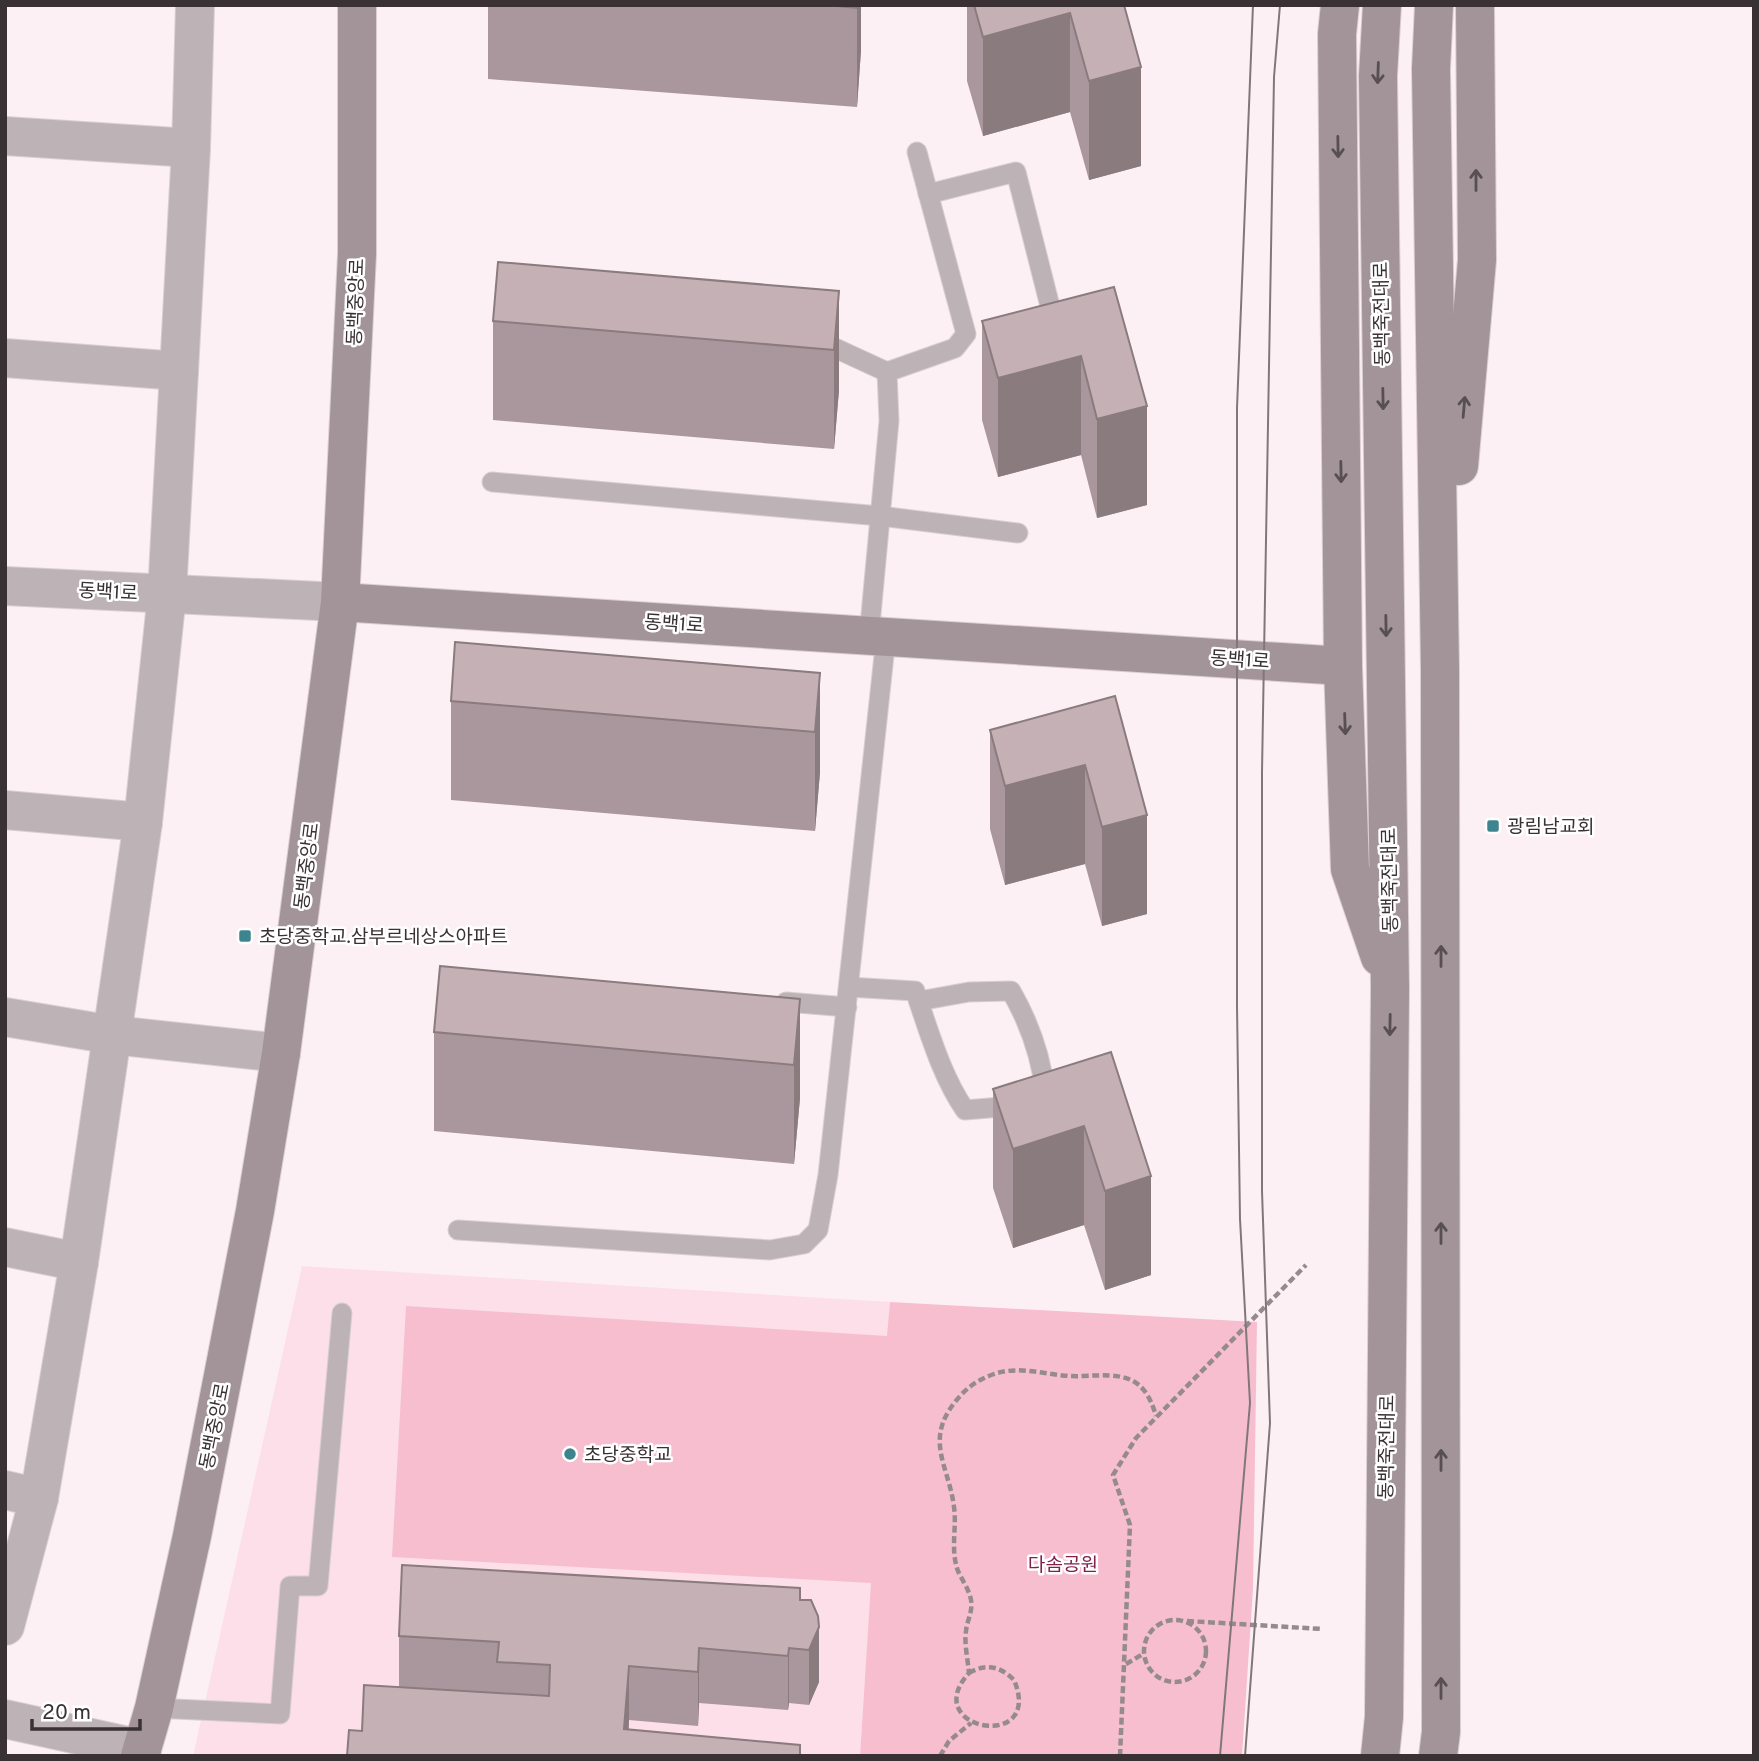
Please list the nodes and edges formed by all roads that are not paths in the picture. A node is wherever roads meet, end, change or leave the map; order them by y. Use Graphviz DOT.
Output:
graph roads {
  1 [pos="195,5"];
  2 [pos="357,5"];
  3 [pos="1340,5"];
  4 [pos="1382,5"];
  5 [pos="1434,5"];
  6 [pos="1475,5"];
  7 [pos="5,136"];
  8 [pos="191,148"];
  9 [pos="917,152"];
  10 [pos="928,194"];
  11 [pos="1031,331"];
  12 [pos="981,343"];
  13 [pos="835,348"];
  14 [pos="955,348"];
  15 [pos="5,358"];
  16 [pos="179,371"];
  17 [pos="887,372"];
  18 [pos="492,482"];
  19 [pos="880,516"];
  20 [pos="1018,533"];
  21 [pos="5,586"];
  22 [pos="167,594"];
  23 [pos="340,603"];
  24 [pos="877,636"];
  25 [pos="1343,666"];
  26 [pos="1440,670"];
  27 [pos="5,810"];
  28 [pos="143,822"];
  29 [pos="849,986"];
  30 [pos="1390,988"];
  31 [pos="919,1001"];
  32 [pos="786,1002"];
  33 [pos="847,1007"];
  34 [pos="5,1017"];
  35 [pos="113,1035"];
  36 [pos="281,1054"];
  37 [pos="458,1230"];
  38 [pos="5,1247"];
  39 [pos="79,1262"];
  40 [pos="342,1313"];
  41 [pos="22,1494"];
  42 [pos="5,1626"];
  43 [pos="154,1708"];
  44 [pos="5,1719"];
  45 [pos="141,1752"];
  46 [pos="1380,1756"];
  47 [pos="1438,1756"];
  1 -- 8 [label="street"];
  2 -- 23 [label="main road, 동백중앙로"];
  3 -- 25 [label="main road, one-way"];
  4 -- 30 [label="main road, 동백죽전대로, one-way"];
  5 -- 26 [label="main road"];
  26 -- 6 [label="main road, one-way"];
  7 -- 8 [label="street"];
  8 -- 16 [label="street"];
  9 -- 10 [label="lane"];
  10 -- 11 [label="lane"];
  10 -- 14 [label="lane"];
  12 -- 14 [label="lane"];
  13 -- 17 [label="lane"];
  14 -- 17 [label="lane"];
  15 -- 16 [label="street"];
  16 -- 22 [label="street"];
  17 -- 19 [label="lane"];
  18 -- 19 [label="lane"];
  19 -- 20 [label="lane"];
  19 -- 24 [label="lane"];
  21 -- 22 [label="street, 동백1로"];
  22 -- 23 [label="street, 동백1로"];
  22 -- 28 [label="street"];
  23 -- 24 [label="main road, 동백1로"];
  23 -- 36 [label="main road, 동백중앙로"];
  24 -- 25 [label="main road, 동백1로"];
  24 -- 29 [label="lane"];
  25 -- 30 [label="main road, one-way"];
  47 -- 26 [label="main road, one-way"];
  27 -- 28 [label="street"];
  28 -- 35 [label="street"];
  29 -- 31 [label="lane"];
  29 -- 33 [label="lane"];
  30 -- 46 [label="main road, 동백죽전대로, one-way"];
  31 -- 31 [label="lane"];
  32 -- 33 [label="lane"];
  33 -- 37 [label="lane"];
  34 -- 35 [label="street"];
  35 -- 36 [label="street"];
  35 -- 39 [label="street"];
  36 -- 43 [label="main road, 동백중앙로"];
  38 -- 39 [label="street"];
  39 -- 41 [label="street"];
  40 -- 43 [label="lane"];
  41 -- 42 [label="street"];
  43 -- 45 [label="main road, 동백중앙로"];
  44 -- 45 [label="street"];
}
